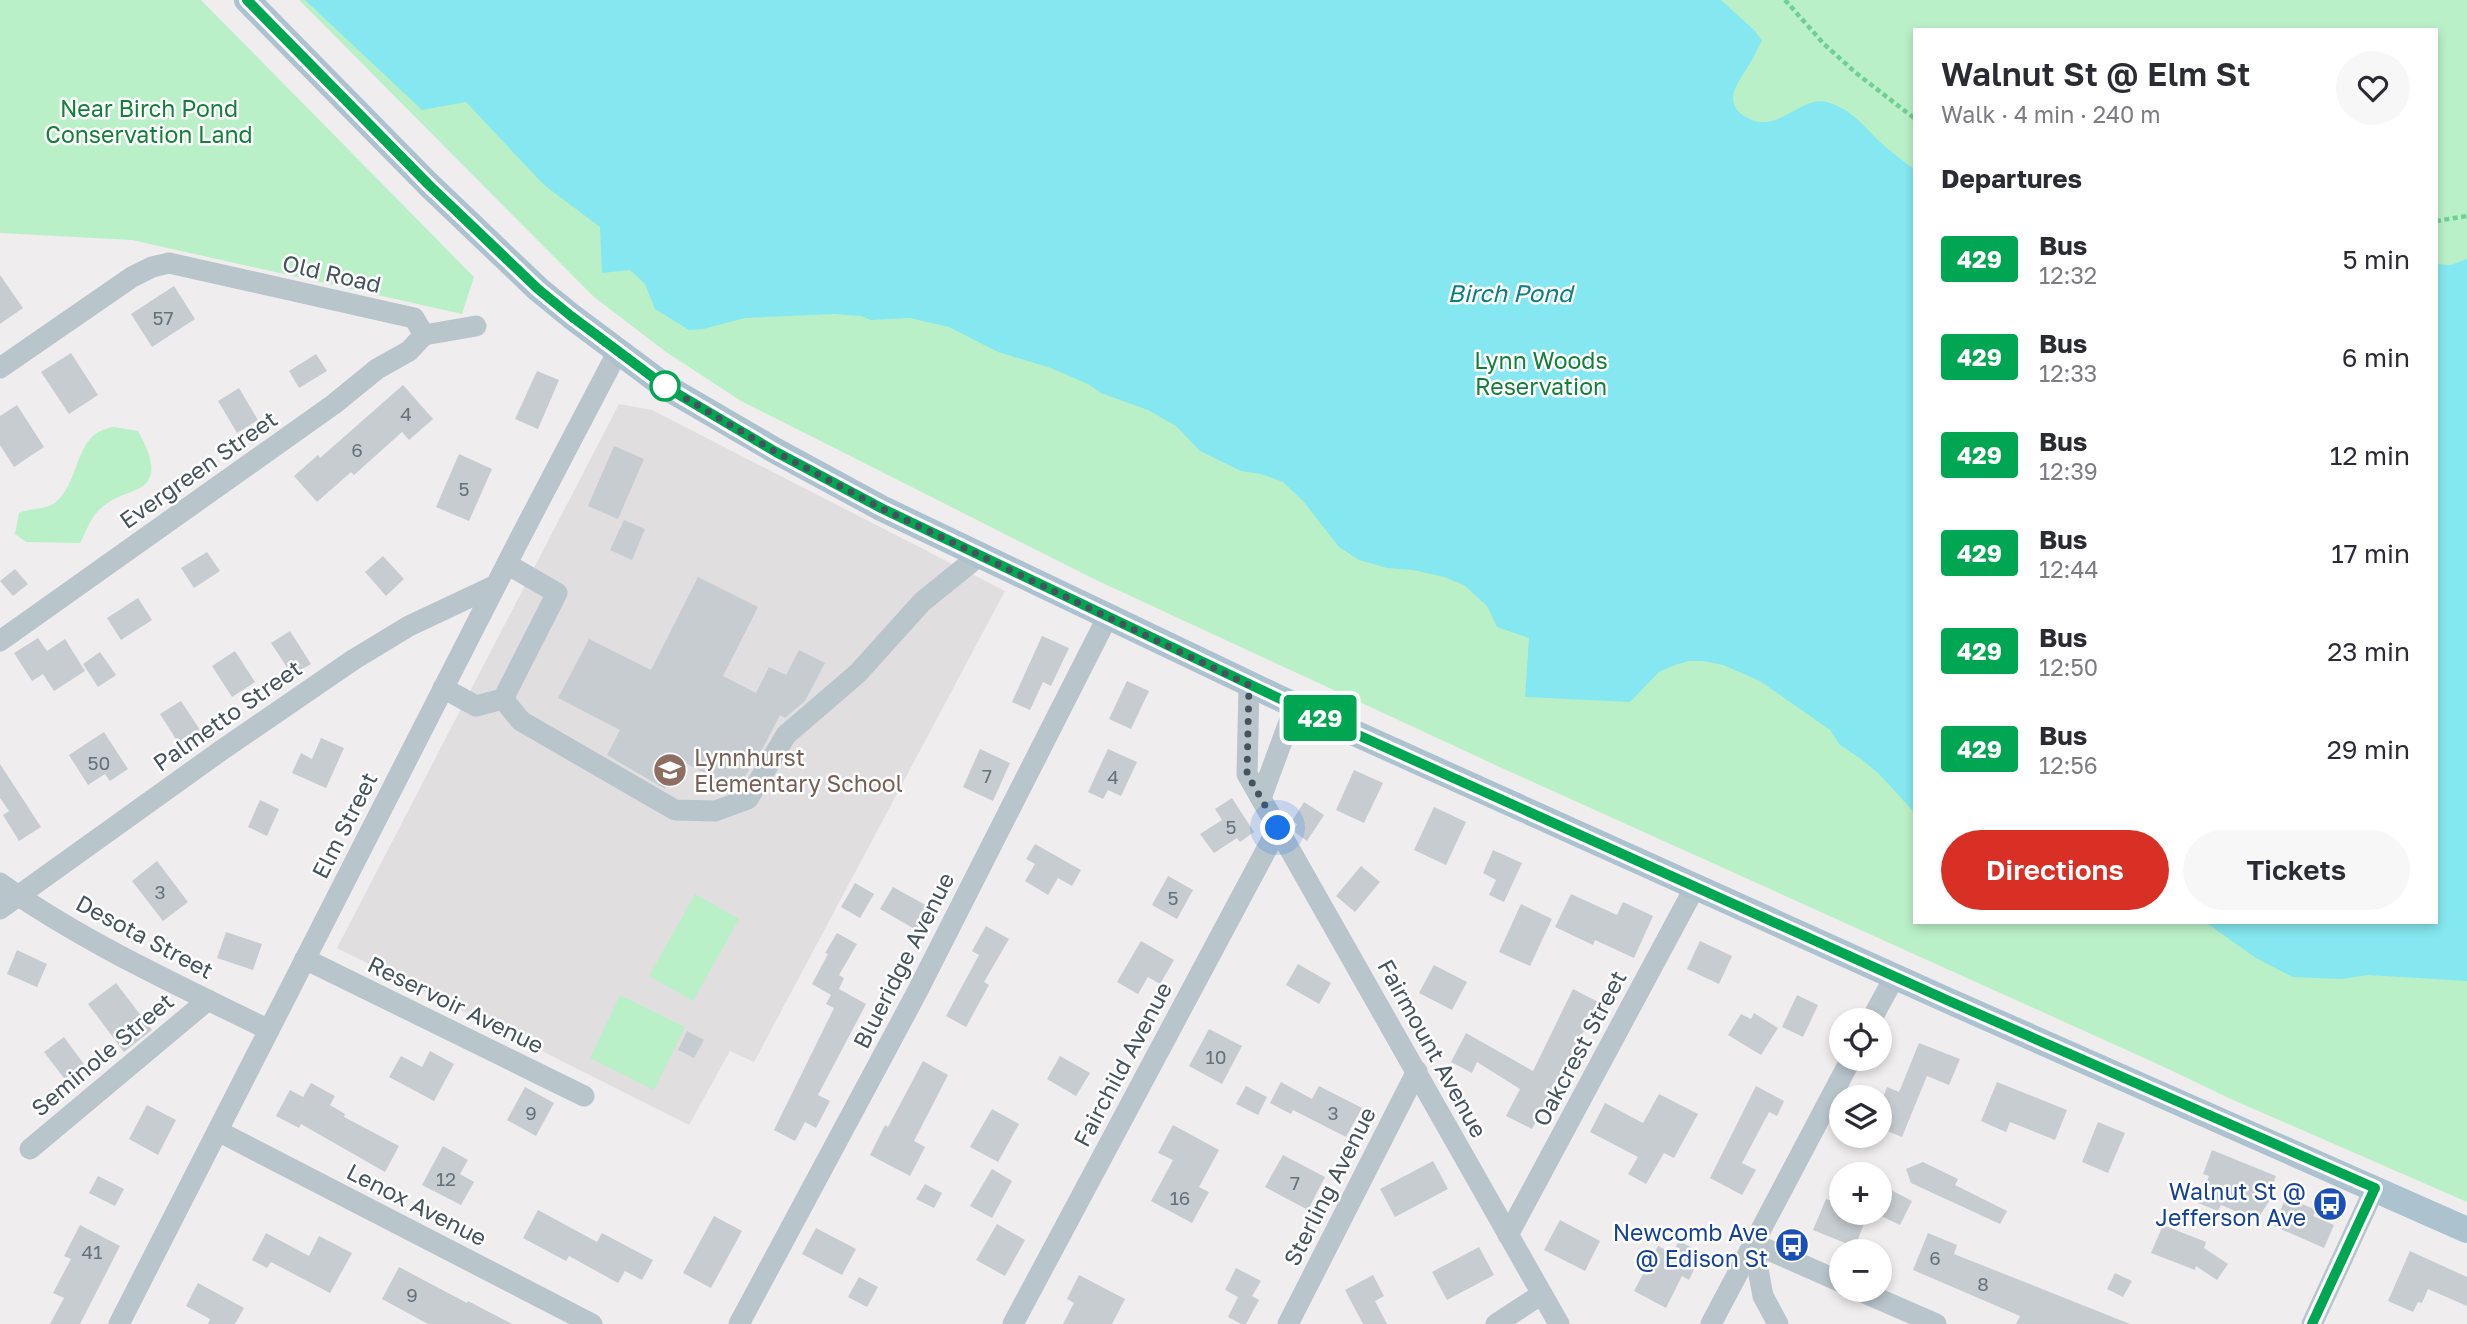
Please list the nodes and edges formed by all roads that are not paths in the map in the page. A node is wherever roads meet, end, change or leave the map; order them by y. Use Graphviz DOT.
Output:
graph roads {
  1 [pos="247,0"];
  2 [pos="476,326"];
  3 [pos="424,335"];
  4 [pos="618,351"];
  5 [pos="0,368"];
  6 [pos="979,555"];
  7 [pos="507,564"];
  8 [pos="496,585"];
  9 [pos="1108,616"];
  10 [pos="0,641"];
  11 [pos="1249,685"];
  12 [pos="443,688"];
  13 [pos="503,699"];
  14 [pos="1295,706"];
  15 [pos="1261,798"];
  16 [pos="1278,828"];
  17 [pos="0,883"];
  18 [pos="1695,887"];
  19 [pos="18,896"];
  20 [pos="0,909"];
  21 [pos="305,959"];
  22 [pos="1895,976"];
  23 [pos="208,1000"];
  24 [pos="1878,1008"];
  25 [pos="269,1030"];
  26 [pos="1417,1071"];
  27 [pos="1845,1071"];
  28 [pos="584,1096"];
  29 [pos="218,1131"];
  30 [pos="30,1149"];
  31 [pos="2375,1188"];
  32 [pos="2467,1230"];
  33 [pos="1508,1235"];
  34 [pos="1753,1243"];
  35 [pos="1829,1277"];
  36 [pos="1542,1294"];
  37 [pos="1886,1302"];
  38 [pos="118,1324"];
  39 [pos="592,1324"];
  40 [pos="739,1324"];
  41 [pos="1013,1324"];
  42 [pos="1288,1324"];
  43 [pos="1496,1324"];
  44 [pos="1559,1324"];
  45 [pos="1711,1324"];
  46 [pos="1779,1324"];
  47 [pos="1936,1324"];
  48 [pos="2312,1324"];
  1 -- 4 [label="main road"];
  2 -- 3 [label="street"];
  3 -- 5 [label="street, Old Road"];
  3 -- 10 [label="street, Evergreen Street"];
  4 -- 6 [label="main road"];
  4 -- 7 [label="street, Elm Street"];
  6 -- 9 [label="main road"];
  6 -- 13 [label="street"];
  7 -- 8 [label="street, Elm Street"];
  7 -- 13 [label="street"];
  8 -- 12 [label="street, Elm Street"];
  8 -- 19 [label="street, Palmetto Street"];
  9 -- 11 [label="main road"];
  9 -- 40 [label="street, Blueridge Avenue"];
  11 -- 14 [label="main road"];
  11 -- 15 [label="street, Fairmount Avenue"];
  12 -- 13 [label="street"];
  12 -- 21 [label="street, Elm Street"];
  14 -- 15 [label="street"];
  14 -- 18 [label="main road"];
  15 -- 16 [label="street, Fairmount Avenue"];
  16 -- 26 [label="street, Fairmount Avenue"];
  16 -- 41 [label="street, Fairchild Avenue"];
  17 -- 19 [label="street, Desota Street"];
  18 -- 22 [label="main road"];
  18 -- 33 [label="street, Oakcrest Street"];
  19 -- 20 [label="street, Palmetto Street"];
  19 -- 23 [label="street, Desota Street"];
  21 -- 25 [label="street, Elm Street"];
  21 -- 28 [label="street, Reservoir Avenue"];
  22 -- 24 [label="street"];
  22 -- 31 [label="main road"];
  23 -- 25 [label="street, Desota Street"];
  23 -- 30 [label="street, Seminole Street"];
  25 -- 29 [label="street, Elm Street"];
  26 -- 33 [label="street, Fairmount Avenue"];
  26 -- 42 [label="street, Sterling Avenue"];
  27 -- 34 [label="street"];
  29 -- 38 [label="street, Elm Street"];
  29 -- 39 [label="street, Lenox Avenue"];
  31 -- 32 [label="main road"];
  31 -- 48 [label="street"];
  33 -- 36 [label="street, Fairmount Avenue"];
  34 -- 35 [label="street"];
  34 -- 45 [label="street"];
  34 -- 46 [label="street"];
  36 -- 43 [label="street"];
  36 -- 44 [label="street, Fairmount Avenue"];
  37 -- 47 [label="street"];
}
